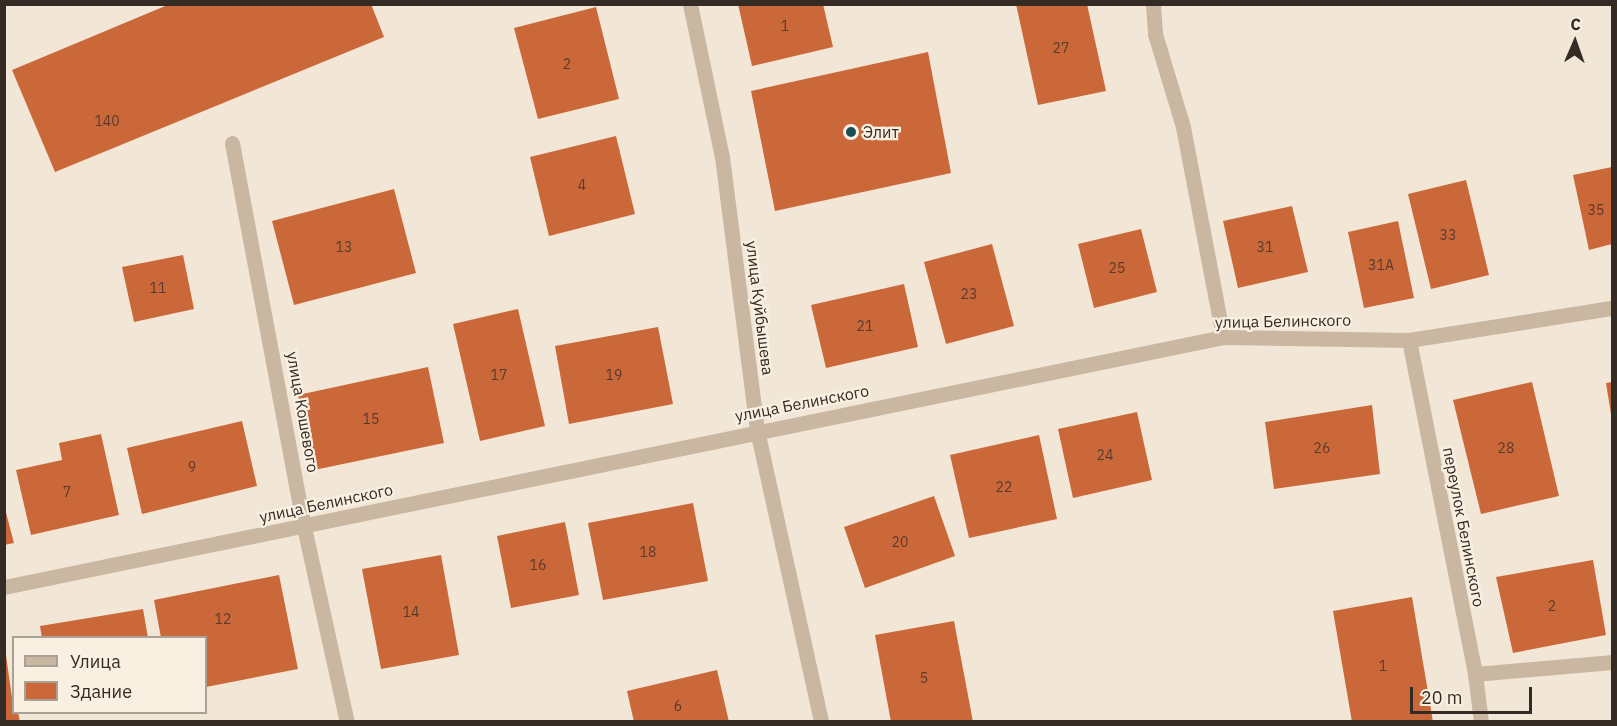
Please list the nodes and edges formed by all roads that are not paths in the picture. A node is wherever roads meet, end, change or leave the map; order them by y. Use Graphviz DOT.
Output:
graph roads {
  1 [pos="690,4"];
  2 [pos="1153,4"];
  3 [pos="232,144"];
  4 [pos="1612,308"];
  5 [pos="1222,337"];
  6 [pos="1409,340"];
  7 [pos="757,430"];
  8 [pos="304,527"];
  9 [pos="4,587"];
  10 [pos="1612,662"];
  11 [pos="1475,674"];
  12 [pos="347,722"];
  13 [pos="821,722"];
  14 [pos="1481,722"];
  1 -- 7 [label="street, улица Куйбышева"];
  2 -- 5 [label="street"];
  3 -- 8 [label="street, улица Кошевого"];
  4 -- 6 [label="street, улица Белинского"];
  5 -- 6 [label="street, улица Белинского"];
  5 -- 7 [label="street, улица Белинского"];
  6 -- 11 [label="street, переулок Белинского"];
  7 -- 8 [label="street, улица Белинского"];
  7 -- 13 [label="street, улица Куйбышева"];
  8 -- 9 [label="street, улица Белинского"];
  8 -- 12 [label="street, улица Кошевого"];
  10 -- 11 [label="street"];
  11 -- 14 [label="street, переулок Белинского"];
}
